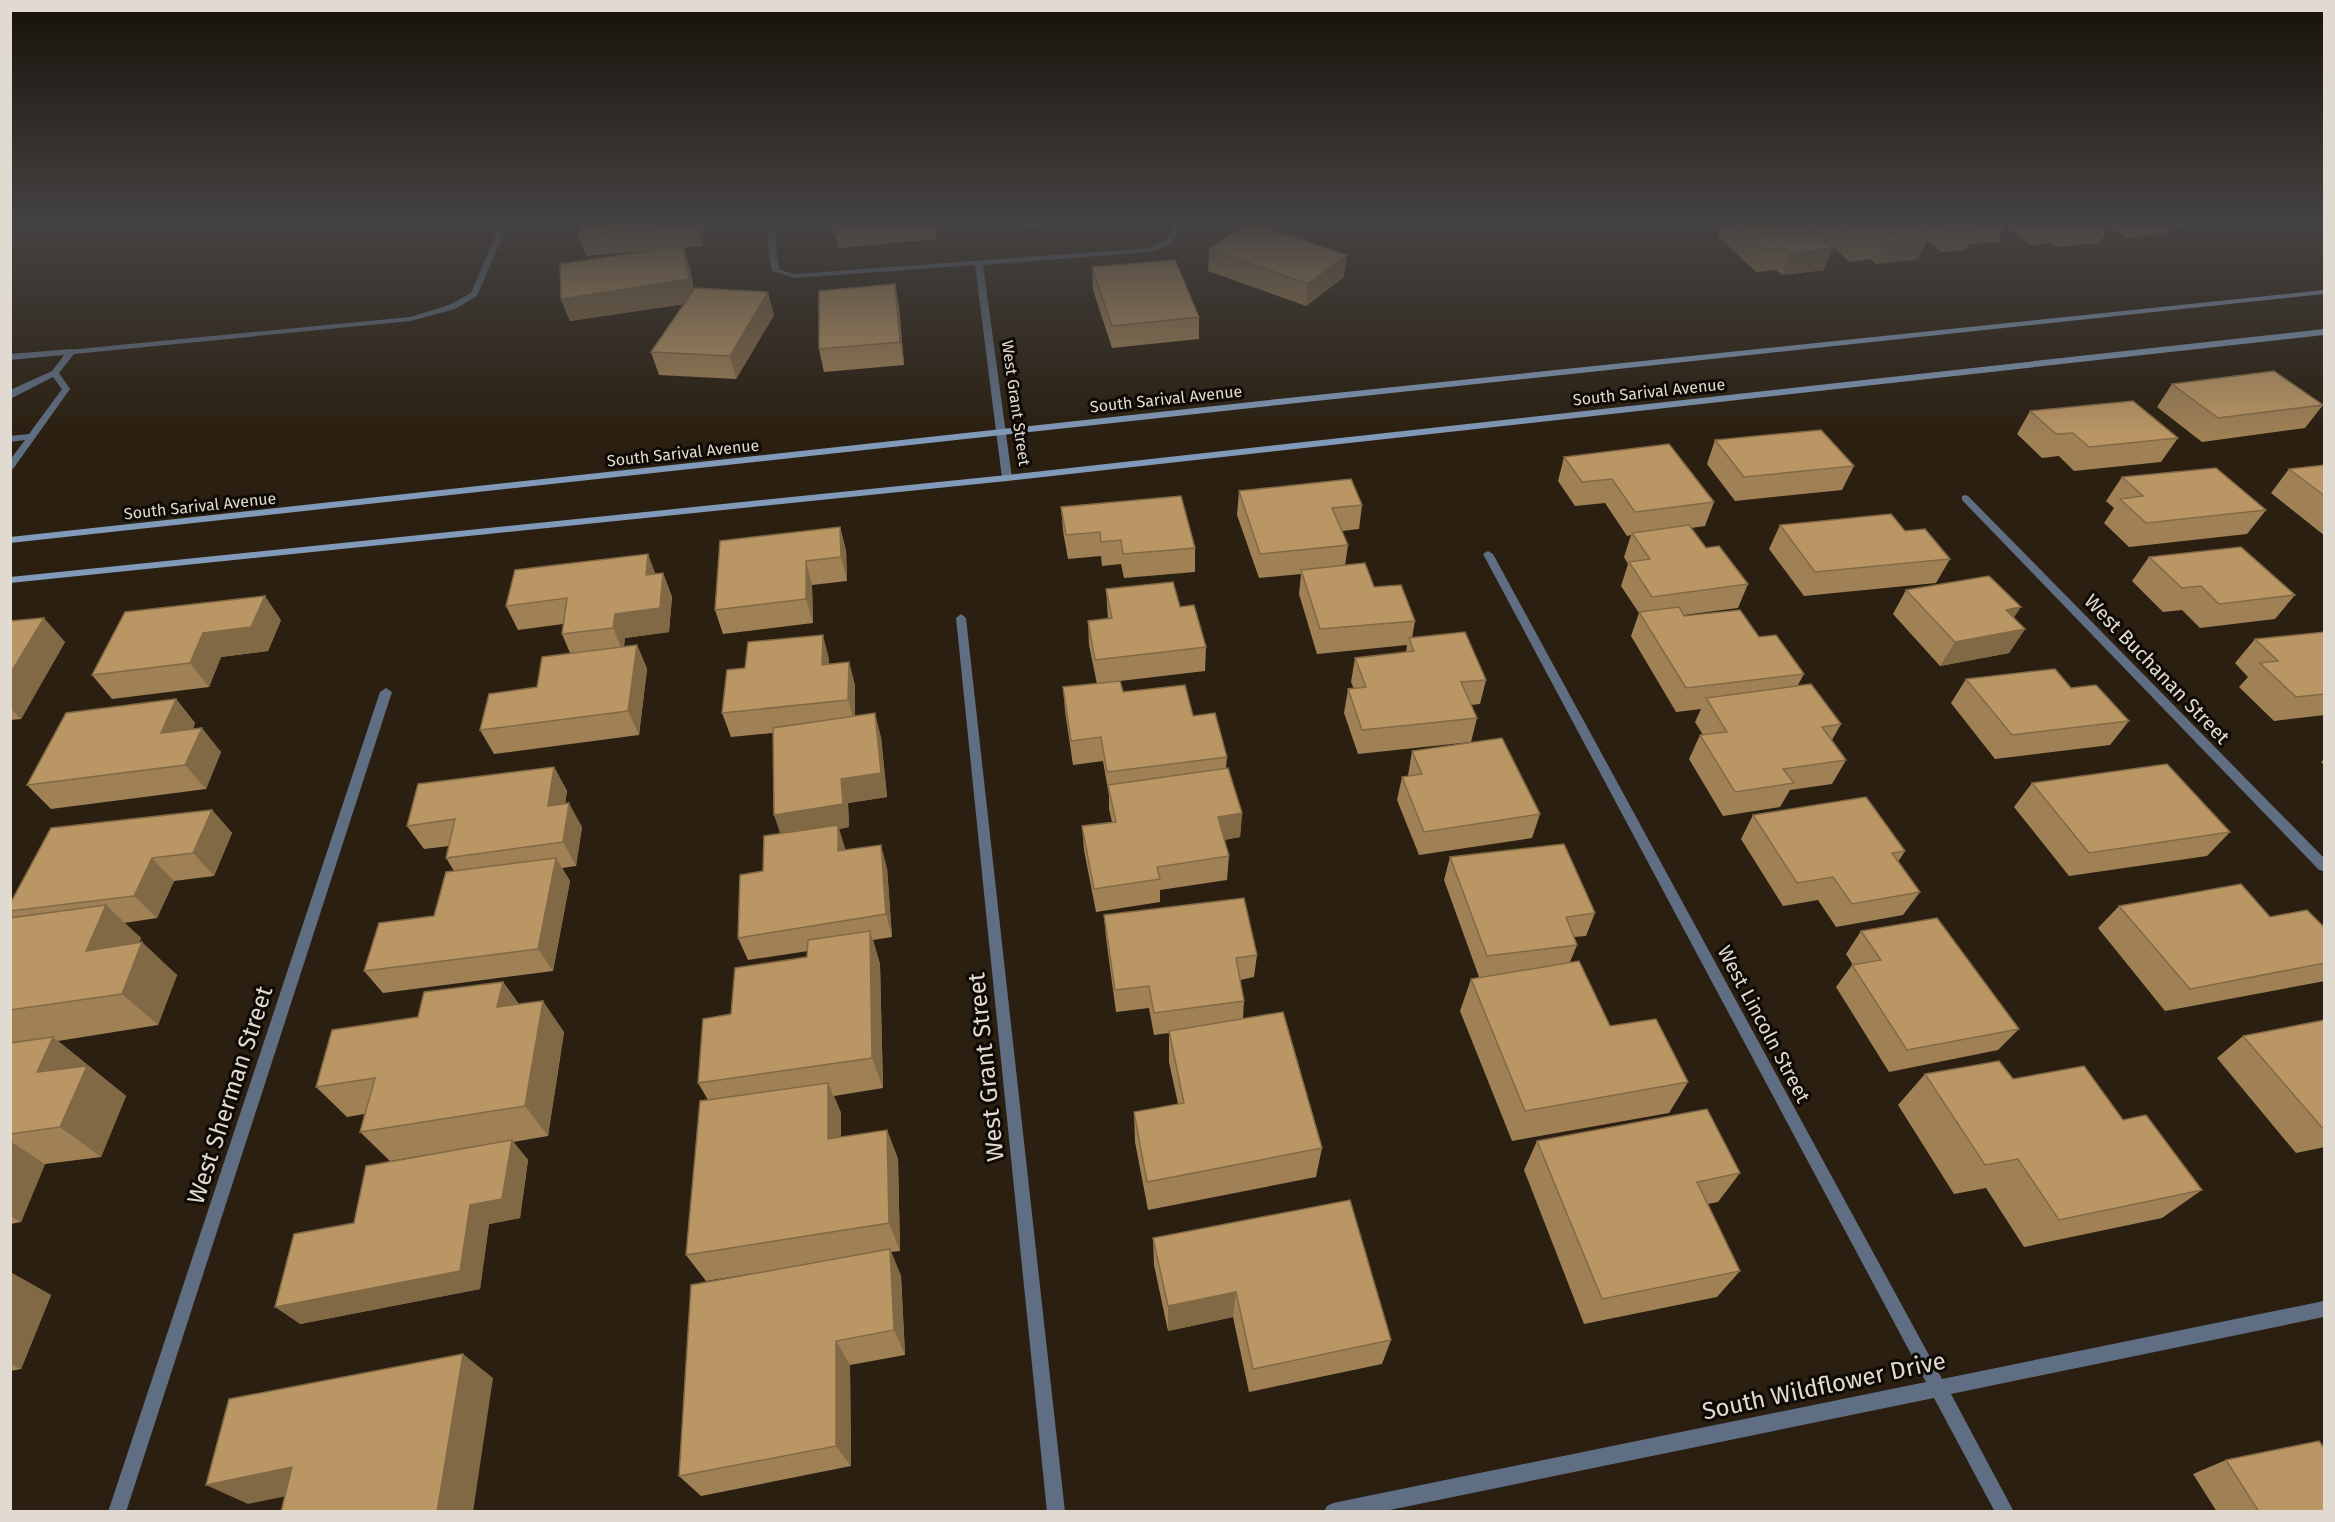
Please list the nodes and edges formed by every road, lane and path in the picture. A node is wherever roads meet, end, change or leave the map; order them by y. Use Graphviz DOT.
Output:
graph roads {
  1 [pos="472,295"];
  2 [pos="983,295"];
  3 [pos="2297,295"];
  4 [pos="2325,332"];
  5 [pos="71,352"];
  6 [pos="10,357"];
  7 [pos="55,374"];
  8 [pos="10,396"];
  9 [pos="1001,433"];
  10 [pos="32,436"];
  11 [pos="10,439"];
  12 [pos="10,467"];
  13 [pos="1007,478"];
  14 [pos="1965,498"];
  15 [pos="10,540"];
  16 [pos="1488,554"];
  17 [pos="10,580"];
  18 [pos="961,618"];
  19 [pos="386,692"];
  20 [pos="2325,866"];
  21 [pos="2325,1309"];
  22 [pos="1938,1387"];
  23 [pos="117,1512"];
  24 [pos="1056,1512"];
  25 [pos="1333,1512"];
  26 [pos="2005,1512"];
  1 -- 5 [label="street"];
  2 -- 9 [label="street, West Grant Street"];
  3 -- 9 [label="main road, South Sarival Avenue"];
  4 -- 13 [label="main road, South Sarival Avenue"];
  5 -- 6 [label="street"];
  5 -- 7 [label="street"];
  7 -- 8 [label="street"];
  7 -- 10 [label="street"];
  9 -- 13 [label="street, West Grant Street"];
  9 -- 15 [label="main road, South Sarival Avenue"];
  10 -- 11 [label="street"];
  10 -- 12 [label="street"];
  13 -- 17 [label="main road, South Sarival Avenue"];
  14 -- 20 [label="street, West Buchanan Street"];
  16 -- 22 [label="street, West Lincoln Street"];
  18 -- 24 [label="street, West Grant Street"];
  19 -- 23 [label="street, West Sherman Street"];
  21 -- 22 [label="street, South Wildflower Drive"];
  22 -- 25 [label="street, South Wildflower Drive"];
  22 -- 26 [label="street, West Lincoln Street"];
}
